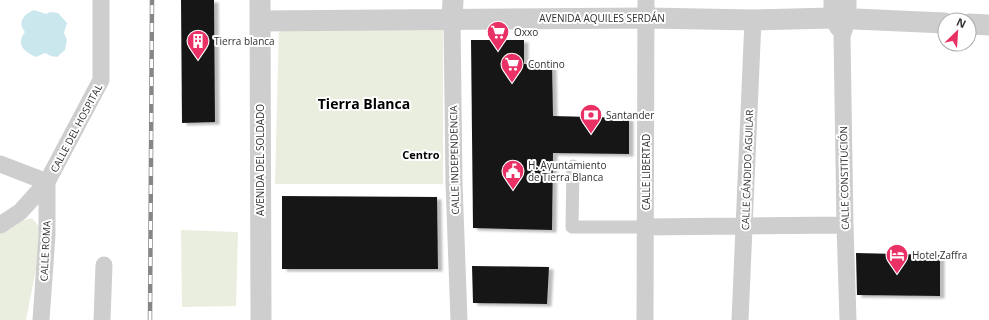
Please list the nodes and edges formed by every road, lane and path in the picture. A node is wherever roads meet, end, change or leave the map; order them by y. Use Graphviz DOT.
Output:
graph roads {
  1 [pos="101,0"];
  2 [pos="260,0"];
  3 [pos="647,9"];
  4 [pos="452,10"];
  5 [pos="841,15"];
  6 [pos="753,20"];
  7 [pos="260,21"];
  8 [pos="937,22"];
  9 [pos="977,24"];
  10 [pos="989,25"];
  11 [pos="0,164"];
  12 [pos="573,166"];
  13 [pos="47,182"];
  14 [pos="0,225"];
  15 [pos="845,225"];
  16 [pos="744,227"];
  17 [pos="645,228"];
  18 [pos="104,265"];
  19 [pos="41,320"];
  20 [pos="102,320"];
  21 [pos="261,320"];
  22 [pos="459,320"];
  23 [pos="645,320"];
  24 [pos="740,320"];
  25 [pos="848,320"];
  1 -- 13 [label="street, CALLE DEL HOSPITAL"];
  2 -- 7 [label="street, AVENIDA DEL SOLDADO"];
  3 -- 4 [label="street, AVENIDA AQUILES SERDÁN"];
  3 -- 6 [label="street, AVENIDA AQUILES SERDÁN"];
  3 -- 17 [label="street, CALLE LIBERTAD"];
  4 -- 7 [label="street, AVENIDA AQUILES SERDÁN"];
  4 -- 22 [label="street, CALLE INDEPENDENCIA"];
  5 -- 6 [label="street, AVENIDA AQUILES SERDÁN"];
  5 -- 8 [label="street, AVENIDA AQUILES SERDÁN"];
  5 -- 15 [label="street, CALLE CONSTITUCIÓN"];
  6 -- 16 [label="street, CALLE CÁNDIDO AGUILAR"];
  7 -- 21 [label="street, AVENIDA DEL SOLDADO"];
  9 -- 10 [label="street"];
  11 -- 13 [label="street"];
  12 -- 17 [label="street"];
  13 -- 14 [label="street"];
  13 -- 19 [label="street, CALLE ROMA"];
  15 -- 16 [label="street"];
  15 -- 25 [label="street, CALLE CONSTITUCIÓN"];
  16 -- 17 [label="street"];
  16 -- 24 [label="street, CALLE CÁNDIDO AGUILAR"];
  17 -- 23 [label="street, CALLE LIBERTAD"];
  18 -- 20 [label="street"];
}
